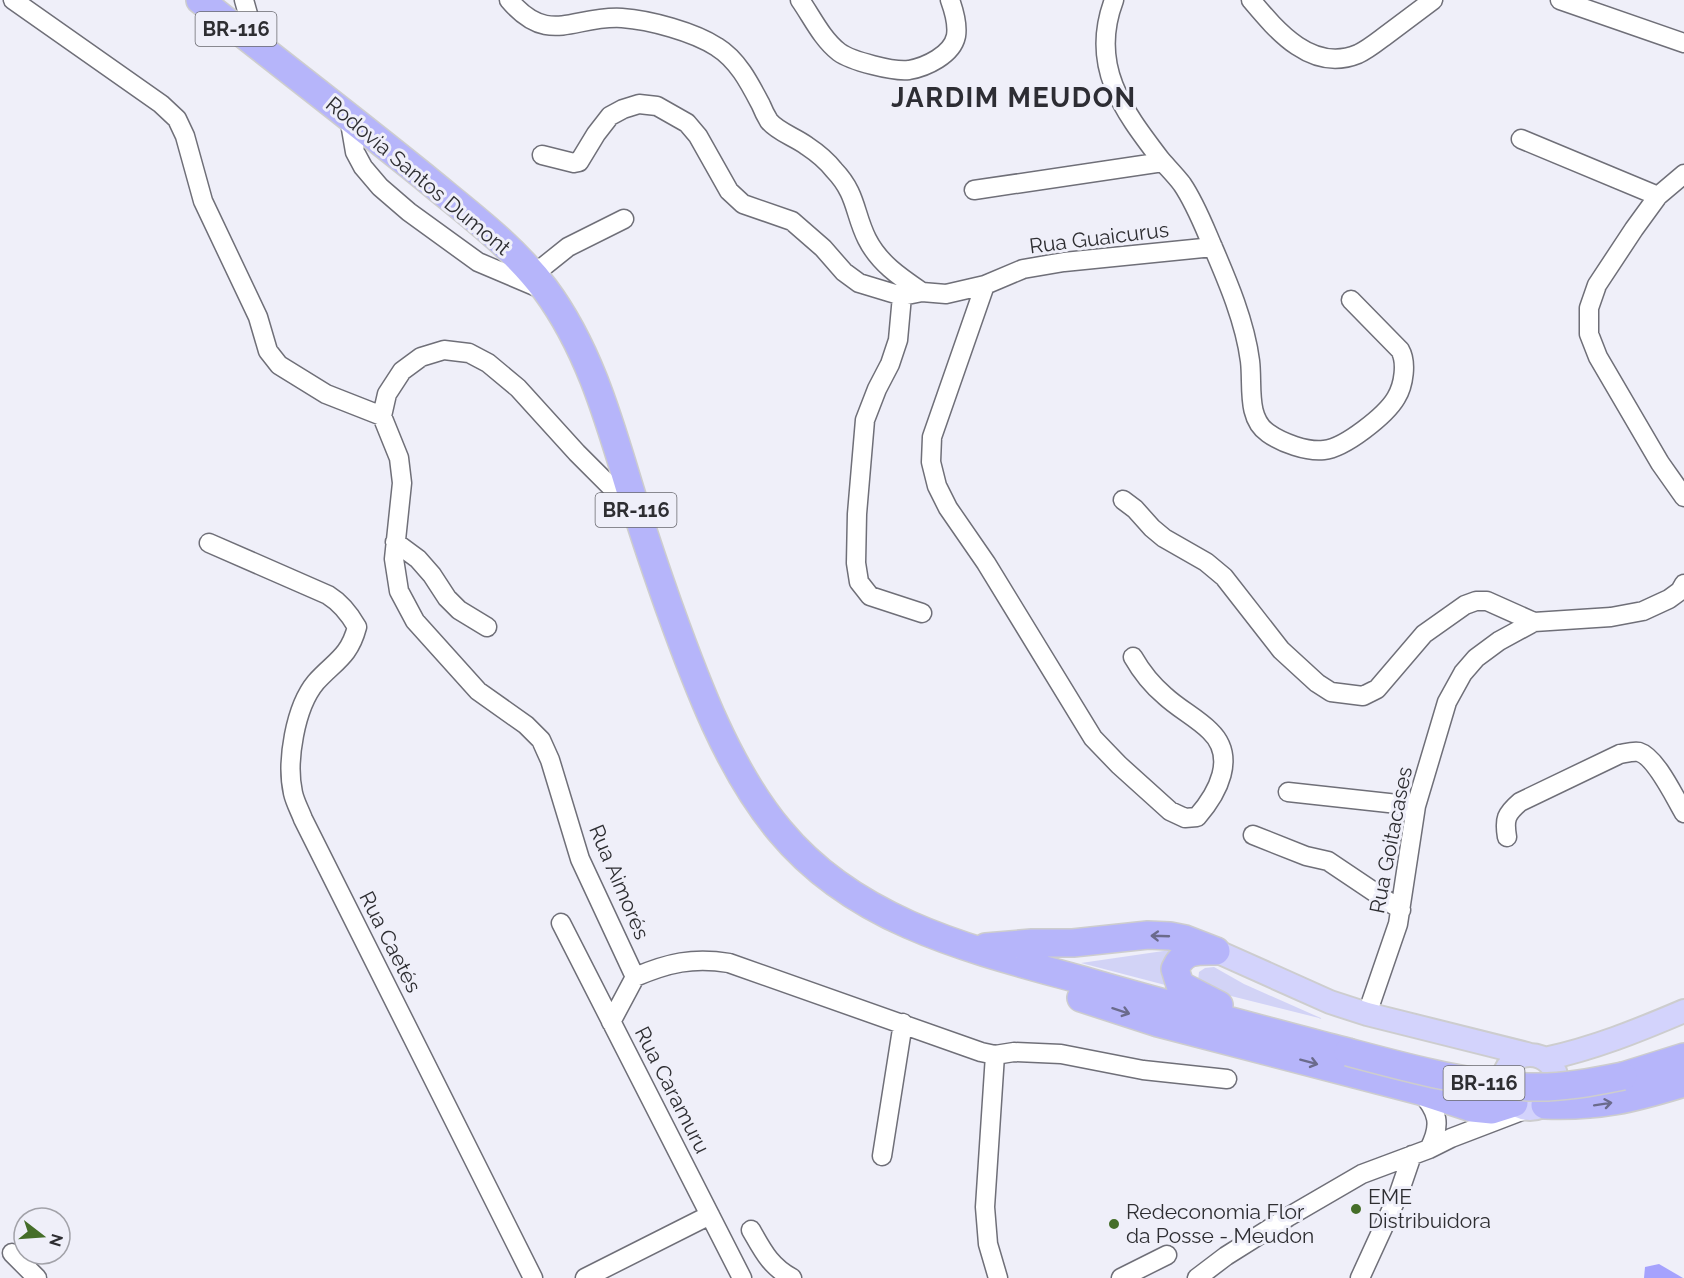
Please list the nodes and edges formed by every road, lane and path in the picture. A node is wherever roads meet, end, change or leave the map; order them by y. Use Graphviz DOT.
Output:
graph roads {
  1 [pos="13,0"];
  2 [pos="200,0"];
  3 [pos="244,0"];
  4 [pos="509,0"];
  5 [pos="800,0"];
  6 [pos="950,0"];
  7 [pos="1114,0"];
  8 [pos="1251,0"];
  9 [pos="1433,0"];
  10 [pos="1560,0"];
  11 [pos="1613,9"];
  12 [pos="1684,43"];
  13 [pos="257,46"];
  14 [pos="349,117"];
  15 [pos="1521,139"];
  16 [pos="542,155"];
  17 [pos="1163,162"];
  18 [pos="1684,174"];
  19 [pos="974,190"];
  20 [pos="1658,196"];
  21 [pos="624,219"];
  22 [pos="1213,247"];
  23 [pos="539,283"];
  24 [pos="985,285"];
  25 [pos="922,292"];
  26 [pos="902,296"];
  27 [pos="1351,300"];
  28 [pos="382,416"];
  29 [pos="1684,497"];
  30 [pos="1123,500"];
  31 [pos="637,513"];
  32 [pos="395,542"];
  33 [pos="209,543"];
  34 [pos="1684,584"];
  35 [pos="922,612"];
  36 [pos="1534,622"];
  37 [pos="487,627"];
  38 [pos="1133,657"];
  39 [pos="1288,792"];
  40 [pos="1416,806"];
  41 [pos="1684,813"];
  42 [pos="1254,835"];
  43 [pos="1507,837"];
  44 [pos="1401,910"];
  45 [pos="561,923"];
  46 [pos="970,949"];
  47 [pos="1216,951"];
  48 [pos="636,977"];
  49 [pos="1684,1011"];
  50 [pos="1367,1014"];
  51 [pos="611,1022"];
  52 [pos="903,1023"];
  53 [pos="1256,1028"];
  54 [pos="995,1055"];
  55 [pos="1528,1065"];
  56 [pos="1683,1066"];
  57 [pos="1227,1079"];
  58 [pos="1420,1091"];
  59 [pos="1529,1106"];
  60 [pos="1472,1108"];
  61 [pos="1451,1138"];
  62 [pos="1430,1149"];
  63 [pos="1412,1155"];
  64 [pos="882,1156"];
  65 [pos="711,1215"];
  66 [pos="751,1230"];
  67 [pos="1167,1255"];
  68 [pos="25,1266"];
  69 [pos="37,1278"];
  70 [pos="532,1278"];
  71 [pos="585,1278"];
  72 [pos="742,1278"];
  73 [pos="792,1278"];
  74 [pos="998,1278"];
  75 [pos="1121,1278"];
  76 [pos="1197,1278"];
  77 [pos="1360,1278"];
  1 -- 28 [label="street"];
  2 -- 13 [label="highway, Rodovia Santos Dumont / BR-116"];
  3 -- 13 [label="street"];
  4 -- 25 [label="street"];
  5 -- 6 [label="street"];
  7 -- 17 [label="street, Rua Guaicurus"];
  8 -- 9 [label="street"];
  10 -- 11 [label="street"];
  11 -- 12 [label="street"];
  13 -- 14 [label="highway, Rodovia Santos Dumont / BR-116"];
  14 -- 23 [label="highway, Rodovia Santos Dumont / BR-116"];
  14 -- 23 [label="street"];
  15 -- 20 [label="street"];
  16 -- 26 [label="street"];
  17 -- 19 [label="street"];
  17 -- 22 [label="street, Rua Guaicurus"];
  18 -- 20 [label="street"];
  20 -- 29 [label="street"];
  21 -- 23 [label="street"];
  22 -- 24 [label="street, Rua Guaicurus"];
  22 -- 27 [label="street, Rua Guaicurus"];
  23 -- 31 [label="highway, Rodovia Santos Dumont / BR-116"];
  24 -- 25 [label="street, Rua Guaicurus"];
  24 -- 38 [label="street"];
  25 -- 26 [label="street, Rua Guaicurus"];
  26 -- 35 [label="street"];
  28 -- 31 [label="street"];
  28 -- 32 [label="street, Rua Aimorés"];
  30 -- 36 [label="street"];
  31 -- 46 [label="highway, Rodovia Santos Dumont / BR-116"];
  32 -- 37 [label="street"];
  32 -- 48 [label="street, Rua Aimorés"];
  33 -- 70 [label="street, Rua Caetés"];
  34 -- 36 [label="street, Rua Goitacases"];
  36 -- 40 [label="street, Rua Goitacases"];
  39 -- 40 [label="street"];
  40 -- 44 [label="street, Rua Goitacases"];
  41 -- 43 [label="street"];
  42 -- 44 [label="street"];
  44 -- 50 [label="street, Rua Goitacases"];
  45 -- 51 [label="street, Rua Caramuru"];
  47 -- 46 [label="highway, one-way"];
  46 -- 53 [label="highway, Rodovia Santos Dumont / BR-116"];
  46 -- 58 [label="highway, one-way"];
  47 -- 50 [label="main road"];
  47 -- 53 [label="highway"];
  48 -- 51 [label="street"];
  48 -- 52 [label="street"];
  49 -- 55 [label="main road"];
  50 -- 55 [label="main road"];
  51 -- 65 [label="street, Rua Caramuru"];
  52 -- 54 [label="street"];
  52 -- 64 [label="street"];
  53 -- 56 [label="highway, BR-116, bridge"];
  54 -- 57 [label="street"];
  54 -- 74 [label="street"];
  55 -- 59 [label="main road"];
  55 -- 59 [label="main road"];
  55 -- 60 [label="street"];
  59 -- 56 [label="highway, one-way"];
  58 -- 60 [label="highway"];
  58 -- 62 [label="street"];
  59 -- 60 [label="highway"];
  59 -- 61 [label="street"];
  60 -- 61 [label="street"];
  61 -- 62 [label="street"];
  62 -- 63 [label="street"];
  63 -- 76 [label="street"];
  63 -- 77 [label="street"];
  65 -- 71 [label="street"];
  65 -- 72 [label="street, Rua Caramuru"];
  66 -- 73 [label="street"];
  67 -- 75 [label="street"];
  68 -- 69 [label="street"];
}
